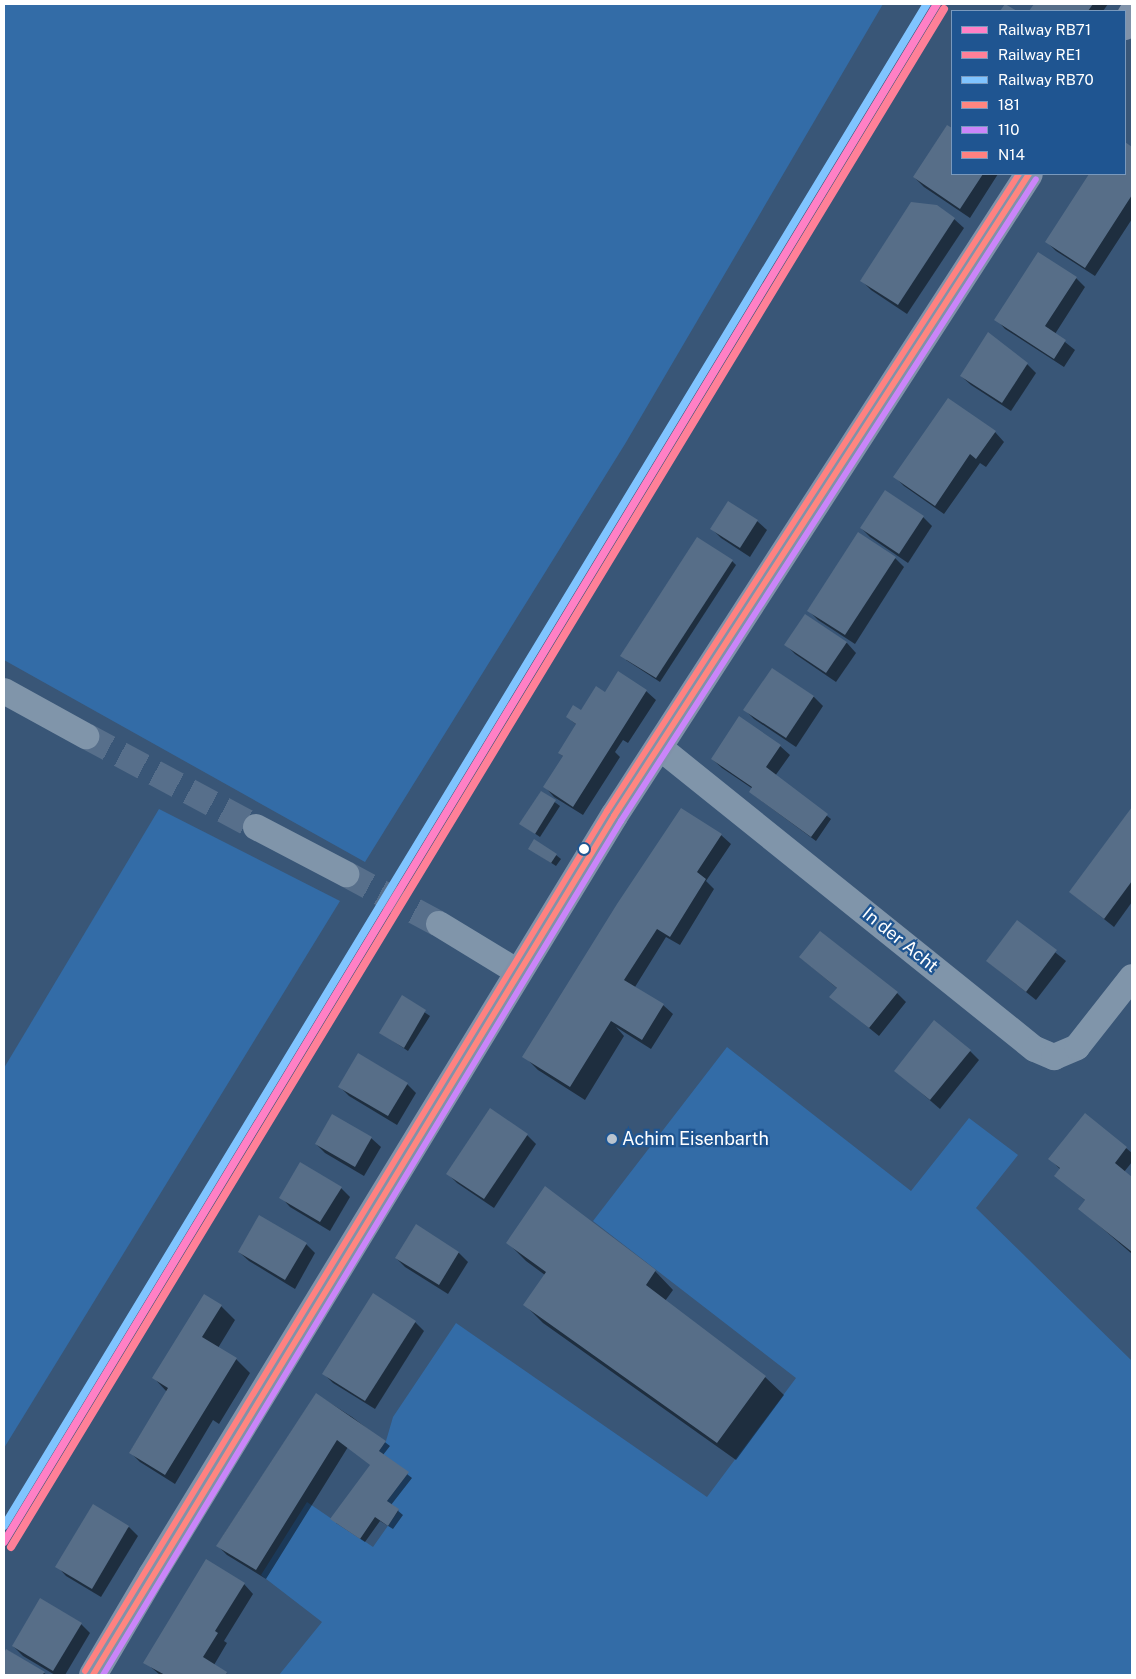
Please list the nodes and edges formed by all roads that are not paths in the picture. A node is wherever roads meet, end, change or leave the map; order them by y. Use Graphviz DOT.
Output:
graph roads {
  1 [pos="1028,175"];
  2 [pos="4,691"];
  3 [pos="86,736"];
  4 [pos="659,747"];
  5 [pos="256,827"];
  6 [pos="346,874"];
  7 [pos="439,924"];
  8 [pos="518,972"];
  9 [pos="1132,977"];
  10 [pos="93,1675"];
  1 -- 4 [label="main road"];
  2 -- 3 [label="street"];
  4 -- 8 [label="main road"];
  4 -- 9 [label="street, In der Acht"];
  5 -- 6 [label="street"];
  7 -- 8 [label="street"];
  8 -- 10 [label="main road"];
}
